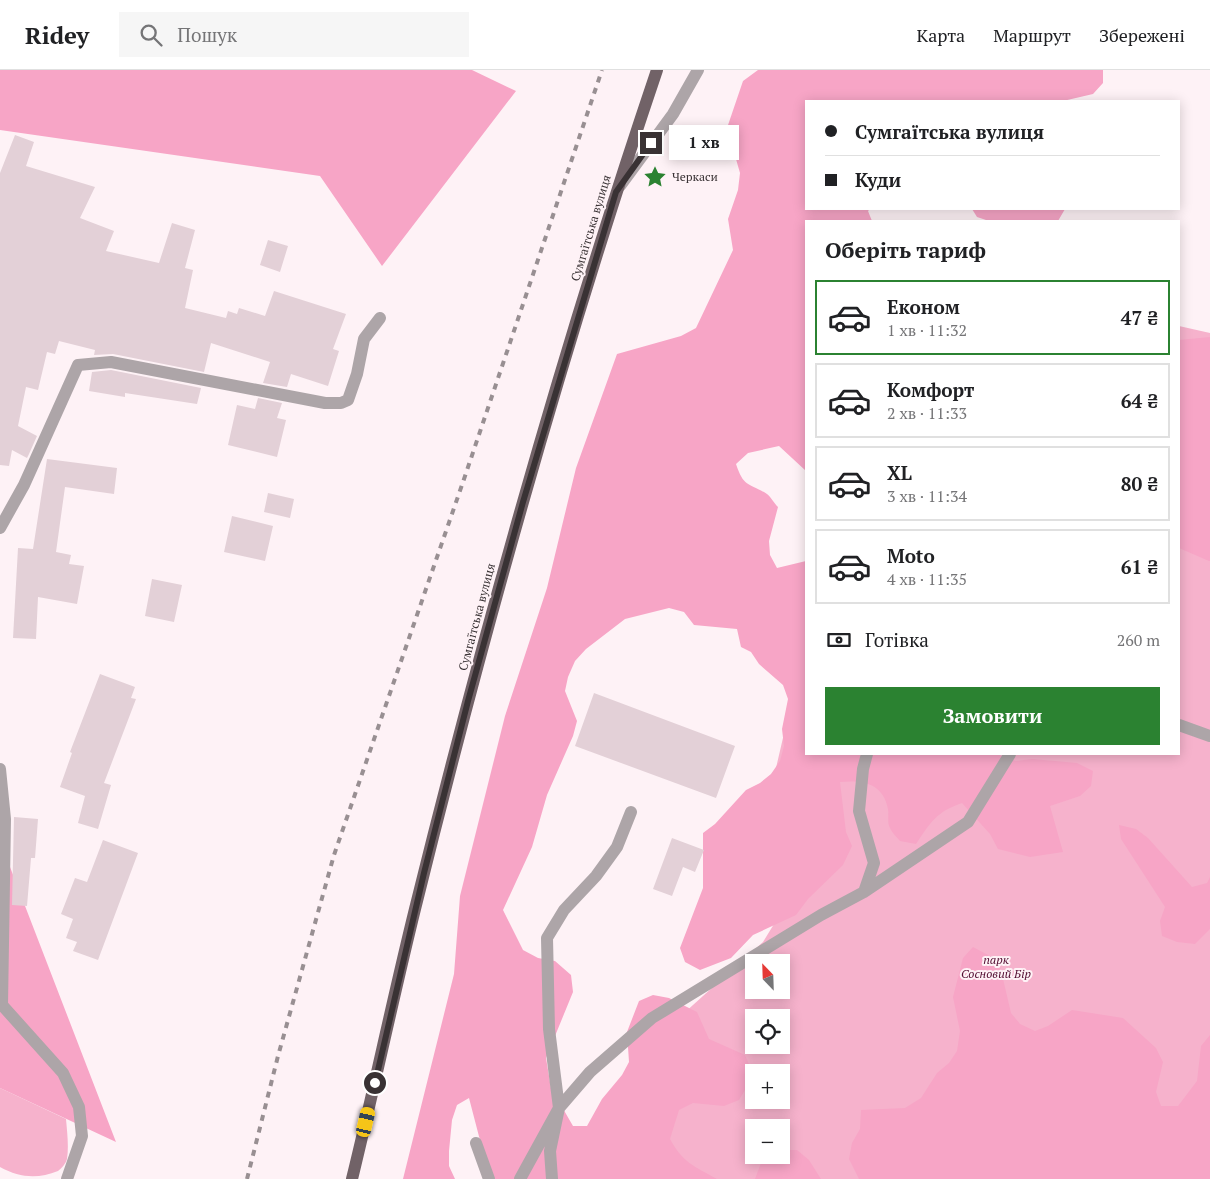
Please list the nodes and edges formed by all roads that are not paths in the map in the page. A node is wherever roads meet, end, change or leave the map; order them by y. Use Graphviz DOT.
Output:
graph roads {
  1 [pos="657,70"];
  2 [pos="698,70"];
  3 [pos="616,192"];
  4 [pos="380,318"];
  5 [pos="0,528"];
  6 [pos="1180,725"];
  7 [pos="1210,736"];
  8 [pos="867,755"];
  9 [pos="1009,755"];
  10 [pos="0,769"];
  11 [pos="631,812"];
  12 [pos="864,892"];
  13 [pos="559,1108"];
  14 [pos="476,1143"];
  15 [pos="67,1179"];
  16 [pos="352,1179"];
  17 [pos="489,1179"];
  18 [pos="520,1179"];
  19 [pos="552,1179"];
  1 -- 3 [label="main road, Сумгаїтська вулиця"];
  2 -- 3 [label="lane"];
  3 -- 16 [label="main road, Сумгаїтська вулиця"];
  4 -- 5 [label="lane"];
  6 -- 7 [label="lane"];
  8 -- 12 [label="lane"];
  9 -- 12 [label="lane"];
  10 -- 15 [label="lane"];
  11 -- 13 [label="lane"];
  12 -- 13 [label="lane"];
  13 -- 18 [label="lane"];
  13 -- 19 [label="lane"];
  14 -- 17 [label="lane"];
}
